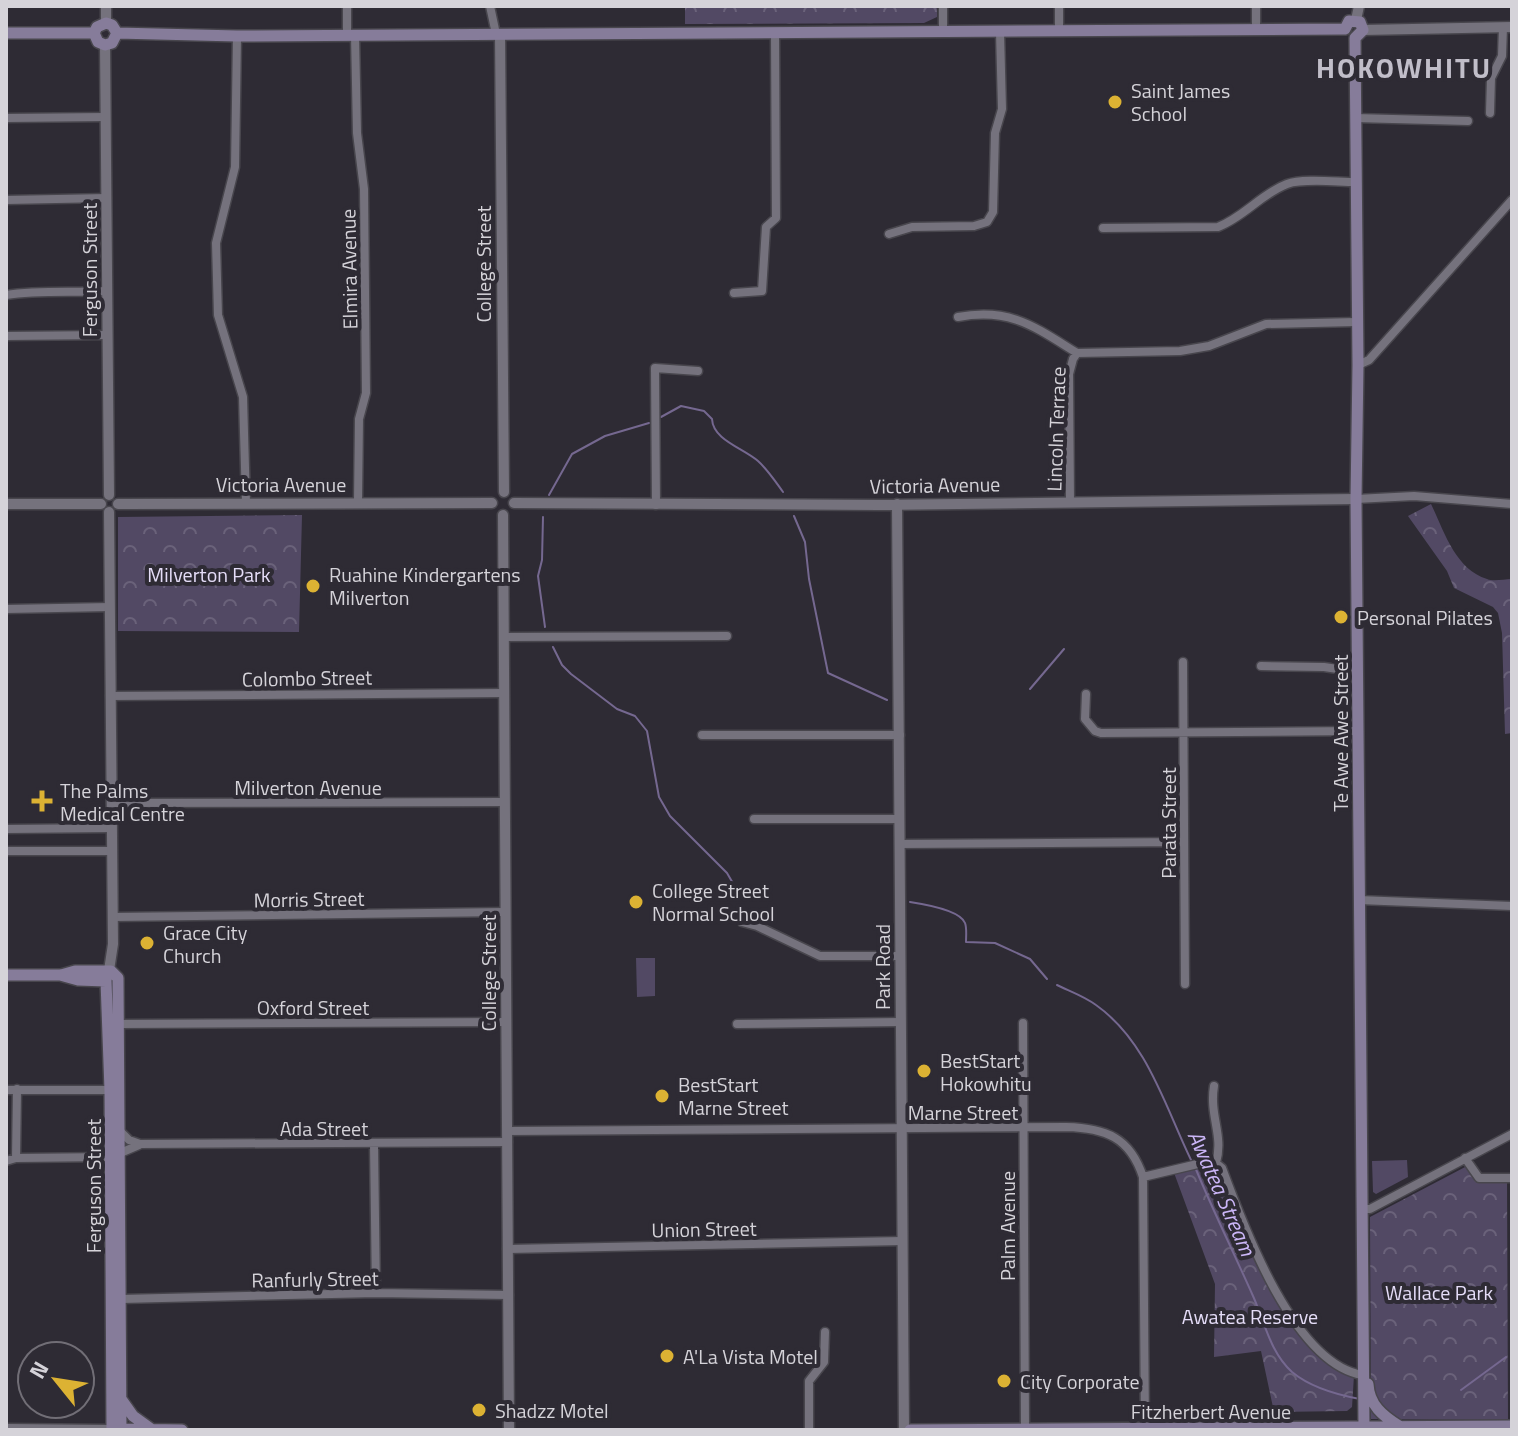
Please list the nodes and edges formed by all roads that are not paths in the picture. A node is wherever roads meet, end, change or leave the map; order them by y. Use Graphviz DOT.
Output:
graph roads {
  1 [pos="106,6"];
  2 [pos="347,6"];
  3 [pos="490,6"];
  4 [pos="943,6"];
  5 [pos="1059,6"];
  6 [pos="1256,6"];
  7 [pos="1359,6"];
  8 [pos="106,23"];
  9 [pos="1508,27"];
  10 [pos="1256,29"];
  11 [pos="1358,29"];
  12 [pos="1059,30"];
  13 [pos="943,31"];
  14 [pos="1000,32"];
  15 [pos="6,33"];
  16 [pos="94,33"];
  17 [pos="117,33"];
  18 [pos="775,33"];
  19 [pos="498,34"];
  20 [pos="351,35"];
  21 [pos="237,36"];
  22 [pos="105,45"];
  23 [pos="1490,113"];
  24 [pos="106,117"];
  25 [pos="6,118"];
  26 [pos="1355,118"];
  27 [pos="1468,121"];
  28 [pos="1355,182"];
  29 [pos="107,198"];
  30 [pos="6,200"];
  31 [pos="1512,200"];
  32 [pos="1509,210"];
  33 [pos="1103,228"];
  34 [pos="889,234"];
  35 [pos="107,291"];
  36 [pos="734,293"];
  37 [pos="6,295"];
  38 [pos="958,317"];
  39 [pos="1356,322"];
  40 [pos="107,335"];
  41 [pos="6,336"];
  42 [pos="1077,353"];
  43 [pos="1358,365"];
  44 [pos="698,371"];
  45 [pos="504,492"];
  46 [pos="109,495"];
  47 [pos="1356,499"];
  48 [pos="358,501"];
  49 [pos="1070,502"];
  50 [pos="246,503"];
  51 [pos="492,503"];
  52 [pos="514,503"];
  53 [pos="6,504"];
  54 [pos="118,504"];
  55 [pos="897,504"];
  56 [pos="1512,504"];
  57 [pos="656,505"];
  58 [pos="105,508"];
  59 [pos="503,515"];
  60 [pos="110,607"];
  61 [pos="6,609"];
  62 [pos="727,636"];
  63 [pos="504,637"];
  64 [pos="1183,662"];
  65 [pos="1261,666"];
  66 [pos="1358,672"];
  67 [pos="503,693"];
  68 [pos="1086,694"];
  69 [pos="110,696"];
  70 [pos="1358,731"];
  71 [pos="1184,732"];
  72 [pos="702,735"];
  73 [pos="900,735"];
  74 [pos="504,802"];
  75 [pos="111,803"];
  76 [pos="754,819"];
  77 [pos="899,819"];
  78 [pos="112,828"];
  79 [pos="6,829"];
  80 [pos="1184,842"];
  81 [pos="899,844"];
  82 [pos="6,851"];
  83 [pos="112,851"];
  84 [pos="1359,900"];
  85 [pos="1512,906"];
  86 [pos="505,912"];
  87 [pos="113,917"];
  88 [pos="742,922"];
  89 [pos="900,956"];
  90 [pos="6,975"];
  91 [pos="112,977"];
  92 [pos="1185,984"];
  93 [pos="506,1022"];
  94 [pos="901,1022"];
  95 [pos="1023,1023"];
  96 [pos="120,1024"];
  97 [pos="737,1024"];
  98 [pos="1214,1086"];
  99 [pos="17,1089"];
  100 [pos="6,1090"];
  101 [pos="110,1090"];
  102 [pos="1023,1127"];
  103 [pos="901,1128"];
  104 [pos="119,1129"];
  105 [pos="1512,1134"];
  106 [pos="508,1137"];
  107 [pos="140,1144"];
  108 [pos="374,1144"];
  109 [pos="115,1155"];
  110 [pos="16,1158"];
  111 [pos="1465,1158"];
  112 [pos="6,1161"];
  113 [pos="1216,1163"];
  114 [pos="1143,1177"];
  115 [pos="1512,1178"];
  116 [pos="1363,1209"];
  117 [pos="902,1241"];
  118 [pos="507,1249"];
  119 [pos="376,1293"];
  120 [pos="509,1295"];
  121 [pos="121,1299"];
  122 [pos="825,1332"];
  123 [pos="1363,1340"];
  124 [pos="1363,1375"];
  125 [pos="121,1398"];
  126 [pos="1512,1426"];
  127 [pos="1401,1427"];
  128 [pos="6,1428"];
  129 [pos="151,1429"];
  130 [pos="1025,1429"];
  131 [pos="1084,1429"];
  132 [pos="1145,1429"];
  133 [pos="1364,1429"];
  134 [pos="112,1430"];
  135 [pos="121,1430"];
  136 [pos="182,1430"];
  137 [pos="509,1430"];
  138 [pos="809,1430"];
  139 [pos="907,1430"];
  140 [pos="980,1430"];
  1 -- 8 [label="street"];
  2 -- 20 [label="street, Elmira Avenue"];
  3 -- 19 [label="street"];
  4 -- 13 [label="street"];
  5 -- 12 [label="street"];
  6 -- 10 [label="street"];
  7 -- 11 [label="street"];
  8 -- 16 [label="main road"];
  8 -- 17 [label="main road"];
  9 -- 11 [label="street"];
  9 -- 23 [label="street"];
  10 -- 11 [label="main road"];
  10 -- 12 [label="main road"];
  11 -- 26 [label="main road, Te Awe Awe Street"];
  12 -- 14 [label="main road"];
  13 -- 14 [label="main road"];
  13 -- 18 [label="main road"];
  14 -- 34 [label="street"];
  15 -- 16 [label="main road"];
  16 -- 22 [label="main road"];
  17 -- 21 [label="main road"];
  17 -- 22 [label="main road"];
  18 -- 19 [label="main road"];
  18 -- 36 [label="street"];
  19 -- 20 [label="main road"];
  19 -- 45 [label="street, College Street"];
  20 -- 21 [label="main road"];
  20 -- 48 [label="street, Elmira Avenue"];
  21 -- 50 [label="street"];
  22 -- 24 [label="street, Ferguson Street"];
  24 -- 25 [label="street"];
  24 -- 29 [label="street, Ferguson Street"];
  26 -- 27 [label="street"];
  26 -- 28 [label="main road, Te Awe Awe Street"];
  28 -- 33 [label="street"];
  28 -- 39 [label="main road, Te Awe Awe Street"];
  29 -- 30 [label="street"];
  29 -- 35 [label="street, Ferguson Street"];
  31 -- 32 [label="street"];
  32 -- 43 [label="street"];
  35 -- 37 [label="street"];
  35 -- 40 [label="street, Ferguson Street"];
  38 -- 42 [label="street"];
  39 -- 42 [label="street, Lincoln Terrace"];
  39 -- 43 [label="main road, Te Awe Awe Street"];
  40 -- 41 [label="street"];
  40 -- 46 [label="street, Ferguson Street"];
  42 -- 49 [label="street, Lincoln Terrace"];
  43 -- 47 [label="main road, Te Awe Awe Street"];
  44 -- 57 [label="street"];
  45 -- 51 [label="street"];
  45 -- 52 [label="street"];
  46 -- 54 [label="street"];
  46 -- 58 [label="street"];
  47 -- 49 [label="street, Victoria Avenue"];
  47 -- 56 [label="street"];
  47 -- 66 [label="main road, Te Awe Awe Street"];
  48 -- 50 [label="street, Victoria Avenue"];
  48 -- 51 [label="street, Victoria Avenue"];
  49 -- 55 [label="street, Victoria Avenue"];
  50 -- 54 [label="street, Victoria Avenue"];
  51 -- 59 [label="street"];
  52 -- 57 [label="street, Victoria Avenue"];
  52 -- 59 [label="street"];
  53 -- 58 [label="street"];
  54 -- 58 [label="street"];
  55 -- 57 [label="street, Victoria Avenue"];
  55 -- 73 [label="street, Park Road"];
  58 -- 60 [label="street, Ferguson Street"];
  59 -- 63 [label="street, College Street"];
  60 -- 61 [label="street"];
  60 -- 69 [label="street, Ferguson Street"];
  62 -- 63 [label="street"];
  63 -- 67 [label="street, College Street"];
  64 -- 71 [label="street, Parata Street"];
  65 -- 66 [label="street"];
  66 -- 70 [label="main road, Te Awe Awe Street"];
  67 -- 69 [label="street, Colombo Street"];
  67 -- 74 [label="street, College Street"];
  68 -- 71 [label="street"];
  69 -- 75 [label="street, Ferguson Street"];
  70 -- 71 [label="street"];
  70 -- 84 [label="main road, Te Awe Awe Street"];
  71 -- 80 [label="street, Parata Street"];
  72 -- 73 [label="street"];
  73 -- 77 [label="street, Park Road"];
  74 -- 75 [label="street, Milverton Avenue"];
  74 -- 86 [label="street, College Street"];
  75 -- 78 [label="street, Ferguson Street"];
  76 -- 77 [label="street"];
  77 -- 81 [label="street, Park Road"];
  78 -- 79 [label="street"];
  78 -- 83 [label="street, Ferguson Street"];
  80 -- 81 [label="street"];
  80 -- 92 [label="street, Parata Street"];
  81 -- 89 [label="street, Park Road"];
  82 -- 83 [label="street"];
  83 -- 87 [label="street, Ferguson Street"];
  84 -- 85 [label="street"];
  84 -- 116 [label="main road, Te Awe Awe Street"];
  86 -- 87 [label="street, Morris Street"];
  86 -- 93 [label="street, College Street"];
  87 -- 91 [label="street, Ferguson Street"];
  88 -- 89 [label="street"];
  89 -- 94 [label="street, Park Road"];
  90 -- 91 [label="main road"];
  91 -- 96 [label="main road, Ferguson Street"];
  91 -- 101 [label="main road, Ferguson Street"];
  93 -- 96 [label="street, Oxford Street"];
  93 -- 106 [label="street, College Street"];
  94 -- 97 [label="street"];
  94 -- 103 [label="street, Park Road"];
  95 -- 102 [label="street, Palm Avenue"];
  96 -- 104 [label="main road, Ferguson Street"];
  98 -- 113 [label="street"];
  99 -- 100 [label="street"];
  99 -- 101 [label="street"];
  99 -- 110 [label="street"];
  101 -- 109 [label="main road, Ferguson Street"];
  102 -- 103 [label="street, Marne Street"];
  102 -- 114 [label="street, Marne Street"];
  102 -- 130 [label="street, Palm Avenue"];
  103 -- 106 [label="street, Marne Street"];
  103 -- 117 [label="street, Park Road"];
  104 -- 107 [label="street"];
  104 -- 109 [label="main road, Ferguson Street"];
  105 -- 111 [label="street"];
  106 -- 108 [label="street, Ada Street"];
  106 -- 118 [label="street, College Street"];
  107 -- 108 [label="street, Ada Street"];
  107 -- 109 [label="street, Ada Street"];
  108 -- 119 [label="street"];
  109 -- 110 [label="street"];
  109 -- 121 [label="main road, Ferguson Street"];
  109 -- 134 [label="main road, Ferguson Street"];
  110 -- 112 [label="street"];
  111 -- 115 [label="street"];
  111 -- 116 [label="street"];
  113 -- 114 [label="street"];
  113 -- 124 [label="street"];
  114 -- 132 [label="street"];
  116 -- 123 [label="main road, Te Awe Awe Street"];
  117 -- 118 [label="street, Union Street"];
  117 -- 139 [label="street, Park Road"];
  118 -- 120 [label="street, College Street"];
  119 -- 120 [label="street, Ranfurly Street"];
  119 -- 121 [label="street, Ranfurly Street"];
  120 -- 137 [label="street, College Street"];
  121 -- 125 [label="main road, Ferguson Street"];
  122 -- 138 [label="street"];
  123 -- 124 [label="main road, Te Awe Awe Street"];
  123 -- 127 [label="main road"];
  124 -- 133 [label="main road, Te Awe Awe Street"];
  125 -- 129 [label="main road"];
  125 -- 135 [label="main road, Ferguson Street"];
  126 -- 127 [label="main road, Fitzherbert Avenue"];
  127 -- 133 [label="main road, Fitzherbert Avenue"];
  128 -- 134 [label="street"];
  129 -- 135 [label="main road"];
  129 -- 136 [label="main road"];
  130 -- 131 [label="main road, Fitzherbert Avenue"];
  130 -- 140 [label="main road, Fitzherbert Avenue"];
  131 -- 132 [label="main road, Fitzherbert Avenue"];
  132 -- 133 [label="main road, Fitzherbert Avenue"];
  134 -- 135 [label="main road"];
  139 -- 140 [label="main road, Fitzherbert Avenue"];
}
